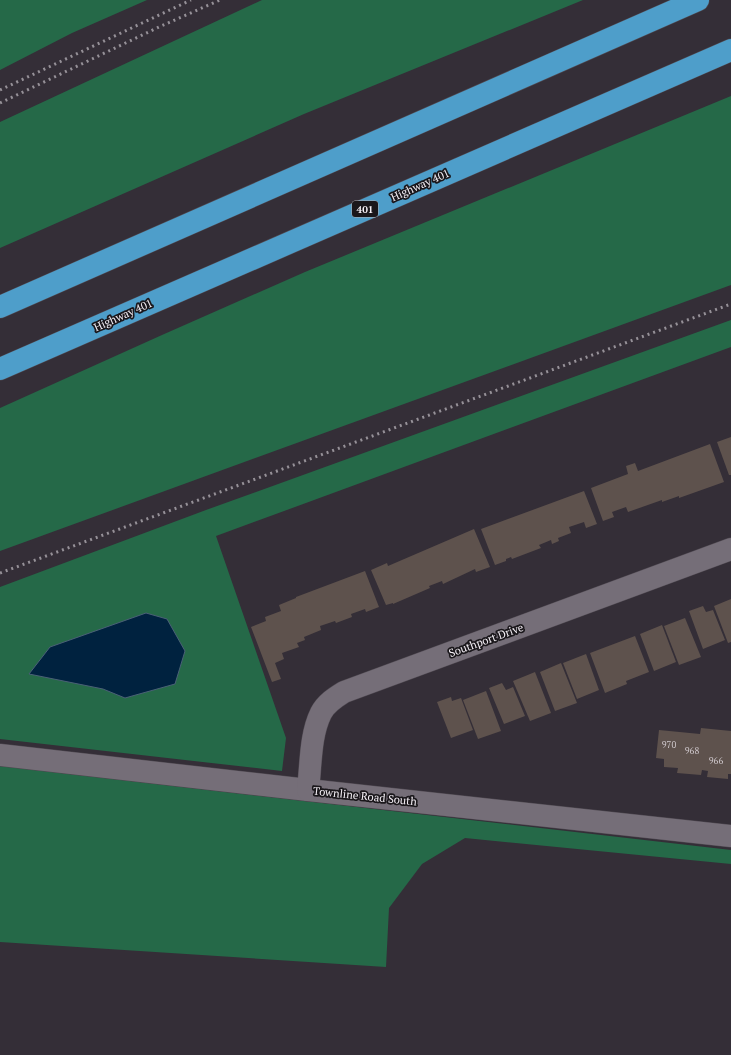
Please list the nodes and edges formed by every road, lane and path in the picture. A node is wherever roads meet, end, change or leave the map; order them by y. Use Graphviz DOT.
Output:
graph roads {
  1 [pos="698,0"];
  2 [pos="731,50"];
  3 [pos="0,307"];
  4 [pos="0,369"];
  5 [pos="731,549"];
  6 [pos="0,754"];
  7 [pos="308,790"];
  8 [pos="731,836"];
  1 -- 3 [label="highway"];
  2 -- 4 [label="highway, Highway 401 / 401"];
  5 -- 7 [label="street, Southport Drive"];
  6 -- 7 [label="street, Townline Road South"];
  7 -- 8 [label="street, Townline Road South"];
}
